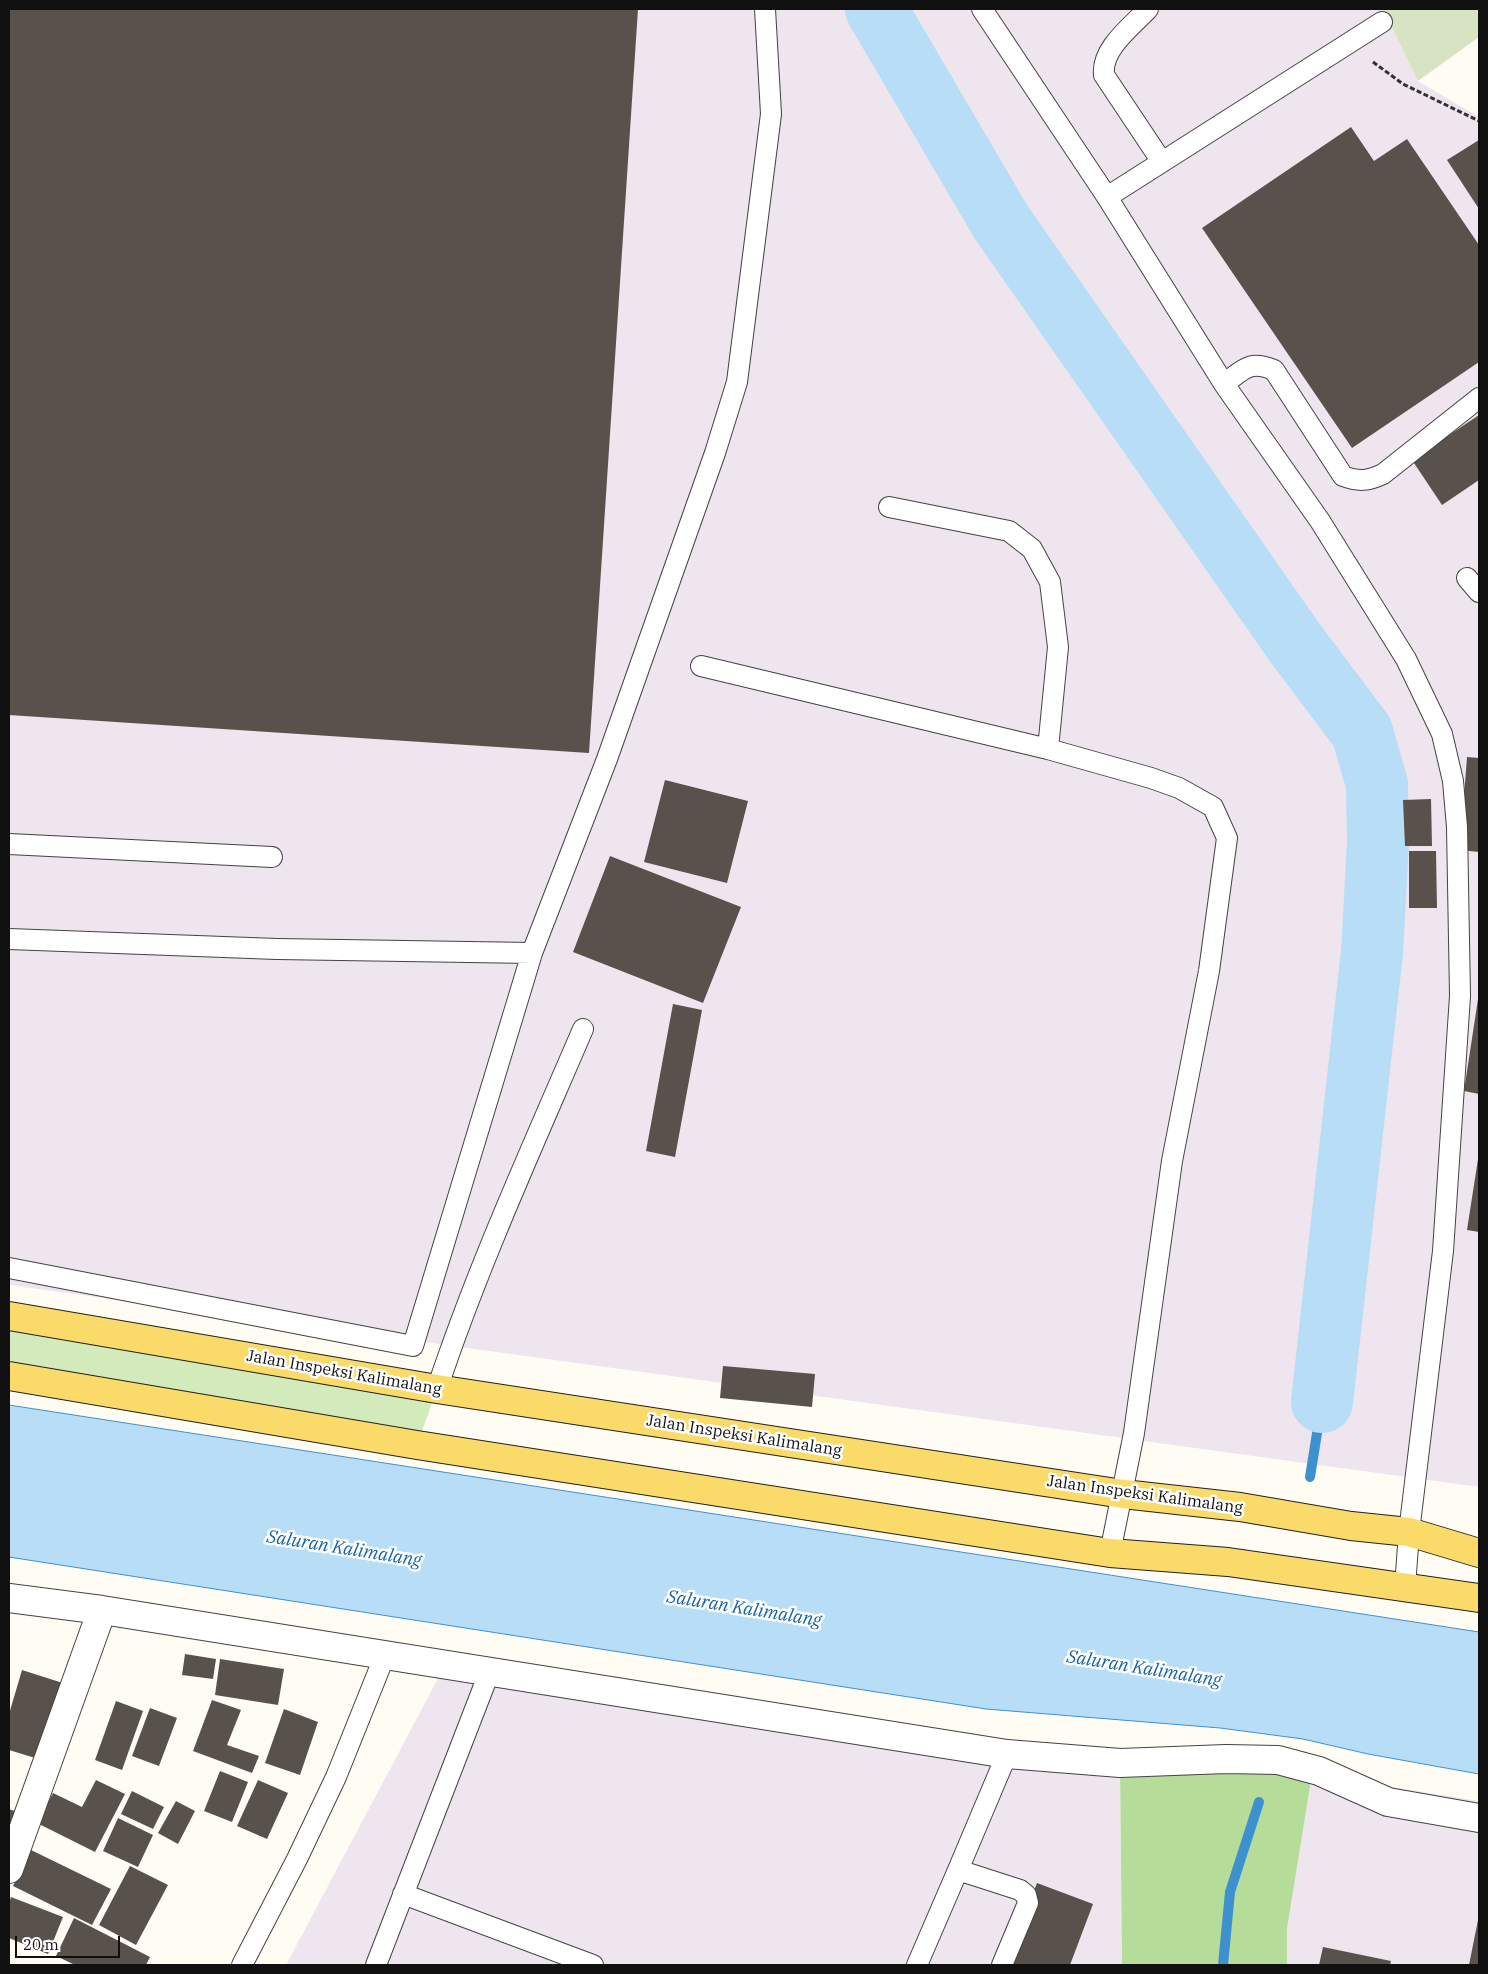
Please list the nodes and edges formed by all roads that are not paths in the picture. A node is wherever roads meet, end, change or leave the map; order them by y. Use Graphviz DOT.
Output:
graph roads {
  1 [pos="766,9"];
  2 [pos="982,9"];
  3 [pos="1148,9"];
  4 [pos="1382,22"];
  5 [pos="1162,162"];
  6 [pos="1107,197"];
  7 [pos="1224,384"];
  8 [pos="1479,398"];
  9 [pos="889,507"];
  10 [pos="701,666"];
  11 [pos="1048,749"];
  12 [pos="9,844"];
  13 [pos="272,857"];
  14 [pos="9,939"];
  15 [pos="532,953"];
  16 [pos="583,1029"];
  17 [pos="9,1268"];
  18 [pos="9,1316"];
  19 [pos="9,1376"];
  20 [pos="436,1389"];
  21 [pos="1123,1494"];
  22 [pos="1409,1532"];
  23 [pos="1110,1553"];
  24 [pos="1479,1553"];
  25 [pos="1404,1587"];
  26 [pos="9,1598"];
  27 [pos="1479,1598"];
  28 [pos="102,1610"];
  29 [pos="385,1655"];
  30 [pos="489,1673"];
  31 [pos="1007,1754"];
  32 [pos="1479,1818"];
  33 [pos="9,1869"];
  34 [pos="958,1870"];
  35 [pos="403,1894"];
  36 [pos="242,1965"];
  37 [pos="376,1965"];
  38 [pos="593,1965"];
  39 [pos="917,1965"];
  40 [pos="1002,1965"];
  1 -- 15 [label="lane"];
  2 -- 6 [label="lane"];
  3 -- 5 [label="lane"];
  4 -- 5 [label="lane"];
  5 -- 6 [label="lane"];
  6 -- 7 [label="lane"];
  7 -- 8 [label="lane"];
  7 -- 22 [label="lane"];
  9 -- 11 [label="lane"];
  10 -- 11 [label="lane"];
  11 -- 21 [label="lane"];
  12 -- 13 [label="lane"];
  14 -- 15 [label="lane"];
  15 -- 17 [label="lane"];
  16 -- 20 [label="lane"];
  18 -- 20 [label="main road, Jalan Inspeksi Kalimalang"];
  19 -- 23 [label="main road"];
  20 -- 21 [label="main road, Jalan Inspeksi Kalimalang"];
  21 -- 22 [label="main road, Jalan Inspeksi Kalimalang"];
  21 -- 23 [label="lane"];
  22 -- 24 [label="main road, Jalan Inspeksi Kalimalang"];
  22 -- 25 [label="lane"];
  23 -- 25 [label="main road"];
  25 -- 27 [label="main road"];
  26 -- 28 [label="street"];
  28 -- 29 [label="street"];
  28 -- 33 [label="street"];
  29 -- 30 [label="street"];
  29 -- 36 [label="lane"];
  30 -- 31 [label="street"];
  30 -- 35 [label="lane"];
  31 -- 32 [label="street"];
  31 -- 34 [label="lane"];
  34 -- 39 [label="lane"];
  34 -- 40 [label="lane"];
  35 -- 37 [label="lane"];
  35 -- 38 [label="lane"];
}
